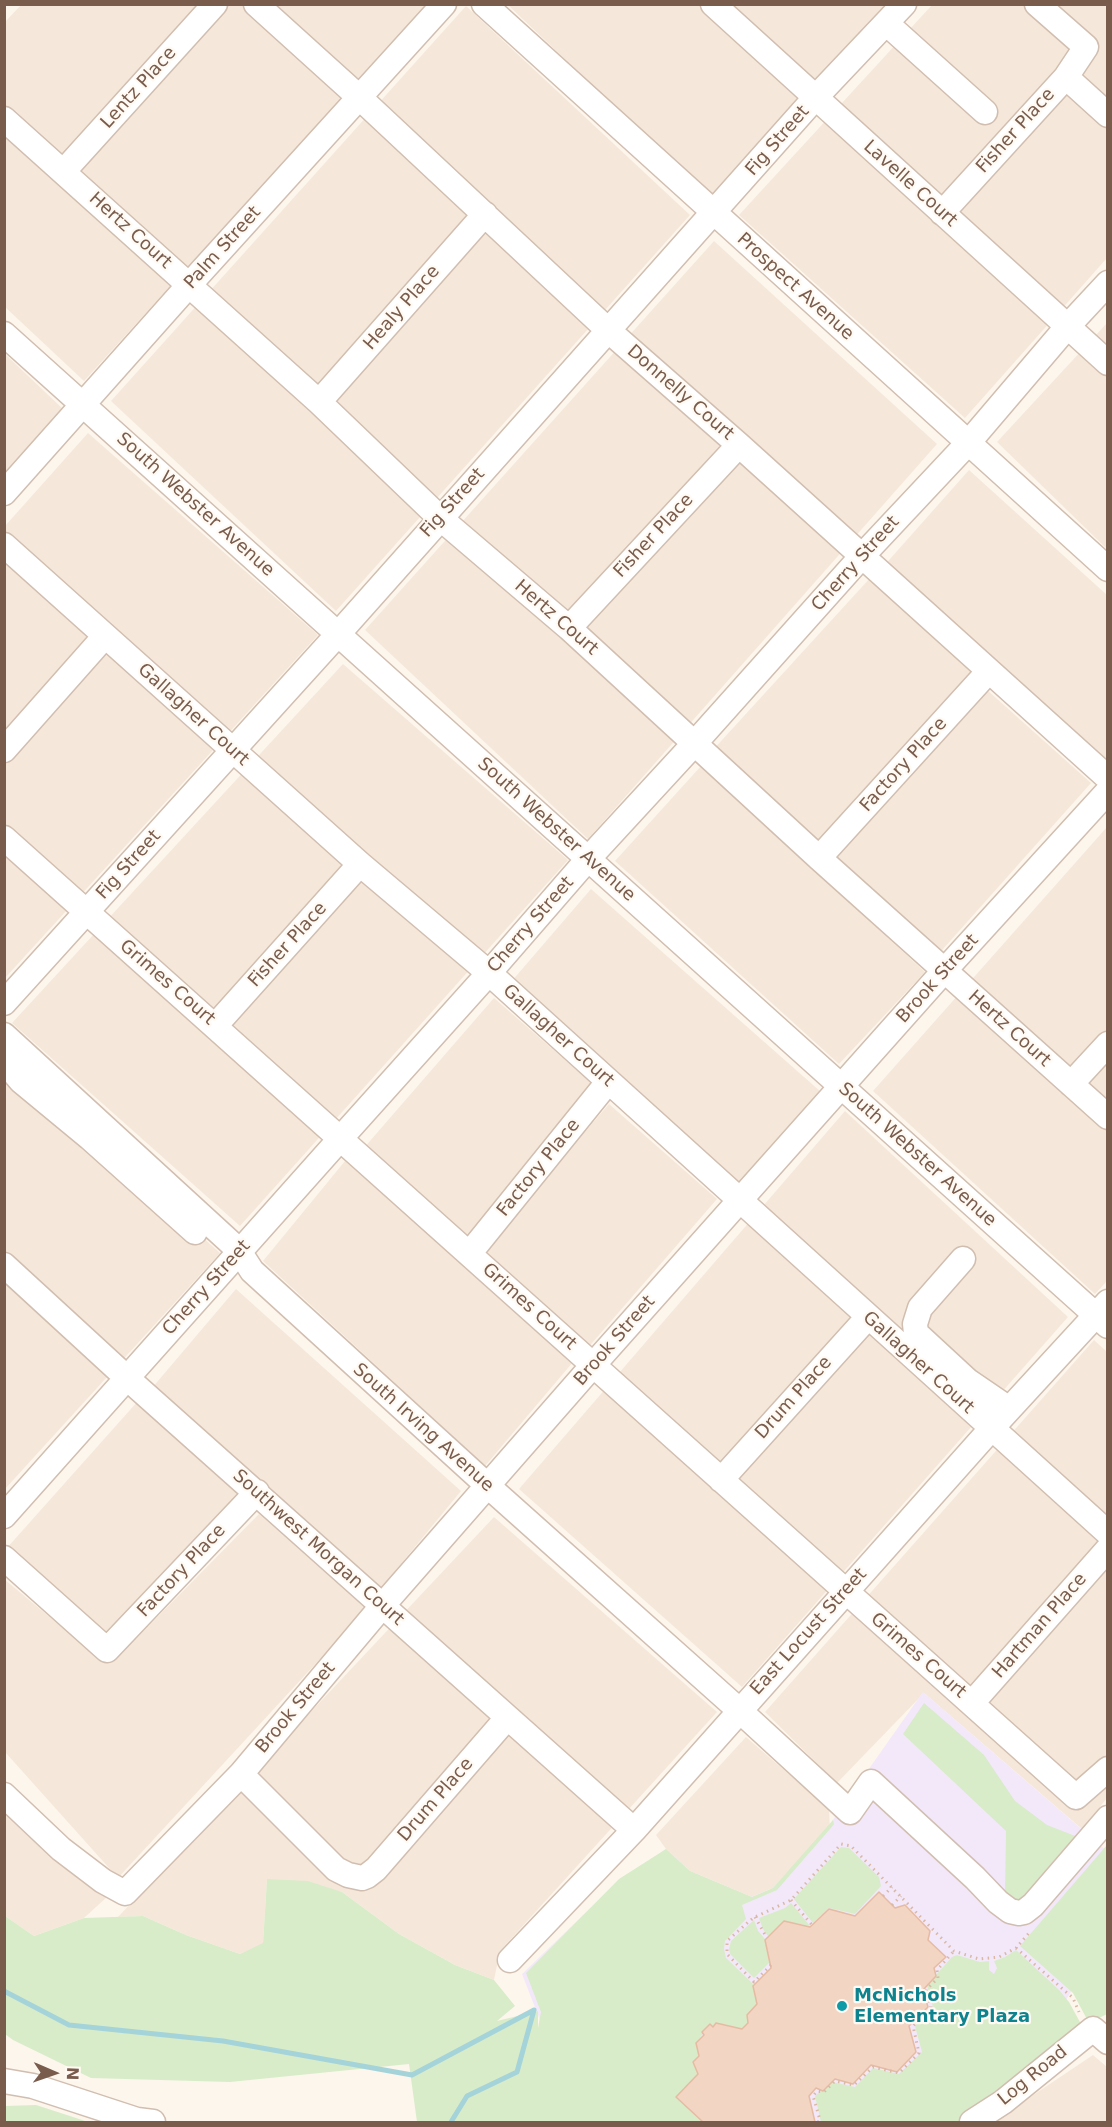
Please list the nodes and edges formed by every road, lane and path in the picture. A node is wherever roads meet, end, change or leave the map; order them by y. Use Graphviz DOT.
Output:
graph roads {
  1 [pos="215,4"];
  2 [pos="256,4"];
  3 [pos="444,4"];
  4 [pos="484,4"];
  5 [pos="713,4"];
  6 [pos="904,4"];
  7 [pos="1037,4"];
  8 [pos="886,23"];
  9 [pos="1066,77"];
  10 [pos="360,98"];
  11 [pos="815,98"];
  12 [pos="985,112"];
  13 [pos="1107,115"];
  14 [pos="4,119"];
  15 [pos="63,172"];
  16 [pos="942,213"];
  17 [pos="484,214"];
  18 [pos="714,214"];
  19 [pos="1107,283"];
  20 [pos="189,285"];
  21 [pos="1067,327"];
  22 [pos="609,331"];
  23 [pos="4,334"];
  24 [pos="1107,363"];
  25 [pos="318,402"];
  26 [pos="84,406"];
  27 [pos="969,442"];
  28 [pos="739,445"];
  29 [pos="4,493"];
  30 [pos="440,518"];
  31 [pos="4,545"];
  32 [pos="862,556"];
  33 [pos="1107,569"];
  34 [pos="569,628"];
  35 [pos="339,633"];
  36 [pos="105,636"];
  37 [pos="988,672"];
  38 [pos="694,744"];
  39 [pos="4,750"];
  40 [pos="233,751"];
  41 [pos="1107,778"];
  42 [pos="1107,791"];
  43 [pos="4,838"];
  44 [pos="819,858"];
  45 [pos="588,859"];
  46 [pos="360,864"];
  47 [pos="87,912"];
  48 [pos="944,971"];
  49 [pos="489,973"];
  50 [pos="4,1003"];
  51 [pos="215,1026"];
  52 [pos="4,1035"];
  53 [pos="1107,1044"];
  54 [pos="4,1061"];
  55 [pos="608,1082"];
  56 [pos="1071,1084"];
  57 [pos="843,1087"];
  58 [pos="1107,1117"];
  59 [pos="340,1138"];
  60 [pos="739,1200"];
  61 [pos="235,1247"];
  62 [pos="469,1254"];
  63 [pos="963,1259"];
  64 [pos="4,1265"];
  65 [pos="1104,1314"];
  66 [pos="868,1317"];
  67 [pos="594,1364"];
  68 [pos="127,1378"];
  69 [pos="1009,1409"];
  70 [pos="991,1429"];
  71 [pos="721,1480"];
  72 [pos="488,1486"];
  73 [pos="256,1492"];
  74 [pos="4,1516"];
  75 [pos="1107,1533"];
  76 [pos="1107,1550"];
  77 [pos="4,1558"];
  78 [pos="845,1592"];
  79 [pos="383,1605"];
  80 [pos="972,1703"];
  81 [pos="739,1710"];
  82 [pos="507,1718"];
  83 [pos="1107,1769"];
  84 [pos="241,1774"];
  85 [pos="4,1795"];
  86 [pos="1107,1818"];
  87 [pos="634,1830"];
  88 [pos="892,1887"];
  89 [pos="883,1896"];
  90 [pos="900,1896"];
  91 [pos="791,1900"];
  92 [pos="892,1905"];
  93 [pos="755,1917"];
  94 [pos="812,1925"];
  95 [pos="1031,1931"];
  96 [pos="767,1938"];
  97 [pos="1016,1948"];
  98 [pos="954,1951"];
  99 [pos="510,1960"];
  100 [pos="771,1965"];
  101 [pos="1096,2035"];
  102 [pos="4,2081"];
  103 [pos="153,2122"];
  104 [pos="818,2122"];
  105 [pos="972,2122"];
  1 -- 15 [label="street, Lentz Place"];
  2 -- 10 [label="street, Donnelly Court"];
  3 -- 10 [label="street, Palm Street"];
  4 -- 18 [label="street, Prospect Avenue"];
  5 -- 11 [label="street, Lavelle Court"];
  6 -- 8 [label="street, Fig Street"];
  7 -- 9 [label="street, Fisher Place"];
  8 -- 11 [label="street, Fig Street"];
  8 -- 12 [label="street"];
  9 -- 13 [label="street"];
  9 -- 16 [label="street, Fisher Place"];
  10 -- 17 [label="street, Donnelly Court"];
  10 -- 20 [label="street, Palm Street"];
  11 -- 16 [label="street, Lavelle Court"];
  11 -- 18 [label="street, Fig Street"];
  14 -- 15 [label="street, Hertz Court"];
  15 -- 20 [label="street, Hertz Court"];
  16 -- 21 [label="street, Lavelle Court"];
  17 -- 22 [label="street, Donnelly Court"];
  17 -- 25 [label="street, Healy Place"];
  18 -- 22 [label="street, Fig Street"];
  18 -- 27 [label="street, Prospect Avenue"];
  19 -- 21 [label="street, Cherry Street"];
  20 -- 25 [label="street, Hertz Court"];
  20 -- 26 [label="street, Palm Street"];
  21 -- 24 [label="street, Lavelle Court"];
  21 -- 27 [label="street, Cherry Street"];
  22 -- 28 [label="street, Donnelly Court"];
  22 -- 30 [label="street, Fig Street"];
  23 -- 26 [label="street, South Webster Avenue"];
  25 -- 30 [label="street, Hertz Court"];
  26 -- 29 [label="street, Palm Street"];
  26 -- 35 [label="street, South Webster Avenue"];
  27 -- 32 [label="street, Cherry Street"];
  27 -- 33 [label="street, Prospect Avenue"];
  28 -- 32 [label="street, Donnelly Court"];
  28 -- 34 [label="street, Fisher Place"];
  30 -- 34 [label="street, Hertz Court"];
  30 -- 35 [label="street, Fig Street"];
  31 -- 36 [label="street, Gallagher Court"];
  32 -- 37 [label="street, Donnelly Court"];
  32 -- 38 [label="street, Cherry Street"];
  34 -- 38 [label="street, Hertz Court"];
  35 -- 40 [label="street, Fig Street"];
  35 -- 45 [label="street, South Webster Avenue"];
  36 -- 39 [label="street"];
  36 -- 40 [label="street, Gallagher Court"];
  37 -- 41 [label="street, Donnelly Court"];
  37 -- 44 [label="street, Factory Place"];
  38 -- 44 [label="street, Hertz Court"];
  38 -- 45 [label="street, Cherry Street"];
  40 -- 46 [label="street, Gallagher Court"];
  40 -- 47 [label="street, Fig Street"];
  42 -- 48 [label="street, Brook Street"];
  43 -- 47 [label="street, Grimes Court"];
  44 -- 48 [label="street, Hertz Court"];
  45 -- 49 [label="street, Cherry Street"];
  45 -- 57 [label="street, South Webster Avenue"];
  46 -- 49 [label="street, Gallagher Court"];
  46 -- 51 [label="street, Fisher Place"];
  47 -- 50 [label="street, Fig Street"];
  47 -- 51 [label="street, Grimes Court"];
  48 -- 56 [label="street, Hertz Court"];
  48 -- 57 [label="street, Brook Street"];
  49 -- 55 [label="street, Gallagher Court"];
  49 -- 59 [label="street, Cherry Street"];
  51 -- 59 [label="street, Grimes Court"];
  52 -- 61 [label="street, South Irving Avenue"];
  53 -- 56 [label="street"];
  54 -- 61 [label="street"];
  55 -- 60 [label="street, Gallagher Court"];
  55 -- 62 [label="street, Factory Place"];
  56 -- 58 [label="street, Hertz Court"];
  57 -- 60 [label="street, Brook Street"];
  57 -- 65 [label="street, South Webster Avenue"];
  59 -- 61 [label="street, Cherry Street"];
  59 -- 62 [label="street, Grimes Court"];
  60 -- 66 [label="street, Gallagher Court"];
  60 -- 67 [label="street, Brook Street"];
  61 -- 68 [label="street, Cherry Street"];
  61 -- 72 [label="street, South Irving Avenue"];
  62 -- 67 [label="street, Grimes Court"];
  63 -- 69 [label="street"];
  64 -- 68 [label="street, Southwest Morgan Court"];
  65 -- 69 [label="street, East Locust Street"];
  66 -- 70 [label="street, Gallagher Court"];
  66 -- 71 [label="street, Drum Place"];
  67 -- 71 [label="street, Grimes Court"];
  67 -- 72 [label="street, Brook Street"];
  68 -- 73 [label="street, Southwest Morgan Court"];
  68 -- 74 [label="street, Cherry Street"];
  69 -- 70 [label="street, East Locust Street"];
  70 -- 75 [label="street, Gallagher Court"];
  70 -- 78 [label="street, East Locust Street"];
  71 -- 78 [label="street, Grimes Court"];
  72 -- 79 [label="street, Brook Street"];
  72 -- 81 [label="street, South Irving Avenue"];
  73 -- 77 [label="street, Factory Place"];
  73 -- 79 [label="street, Southwest Morgan Court"];
  76 -- 80 [label="street, Hartman Place"];
  78 -- 80 [label="street, Grimes Court"];
  78 -- 81 [label="street, East Locust Street"];
  79 -- 82 [label="street, Southwest Morgan Court"];
  79 -- 84 [label="street, Brook Street"];
  80 -- 83 [label="street, Grimes Court"];
  81 -- 86 [label="street, South Irving Avenue"];
  81 -- 87 [label="street, East Locust Street"];
  82 -- 84 [label="street, Drum Place"];
  82 -- 87 [label="street, Southwest Morgan Court"];
  84 -- 85 [label="street, Brook Street"];
  87 -- 99 [label="street, East Locust Street"];
  88 -- 89 [label="path"];
  88 -- 90 [label="path"];
  88 -- 91 [label="path"];
  90 -- 92 [label="path"];
  90 -- 98 [label="path"];
  91 -- 93 [label="path"];
  91 -- 94 [label="path"];
  93 -- 96 [label="path"];
  93 -- 100 [label="path"];
  95 -- 97 [label="path"];
  97 -- 98 [label="path"];
  97 -- 101 [label="path"];
  98 -- 104 [label="path"];
  101 -- 105 [label="street, Log Road"];
  102 -- 103 [label="street"];
}
